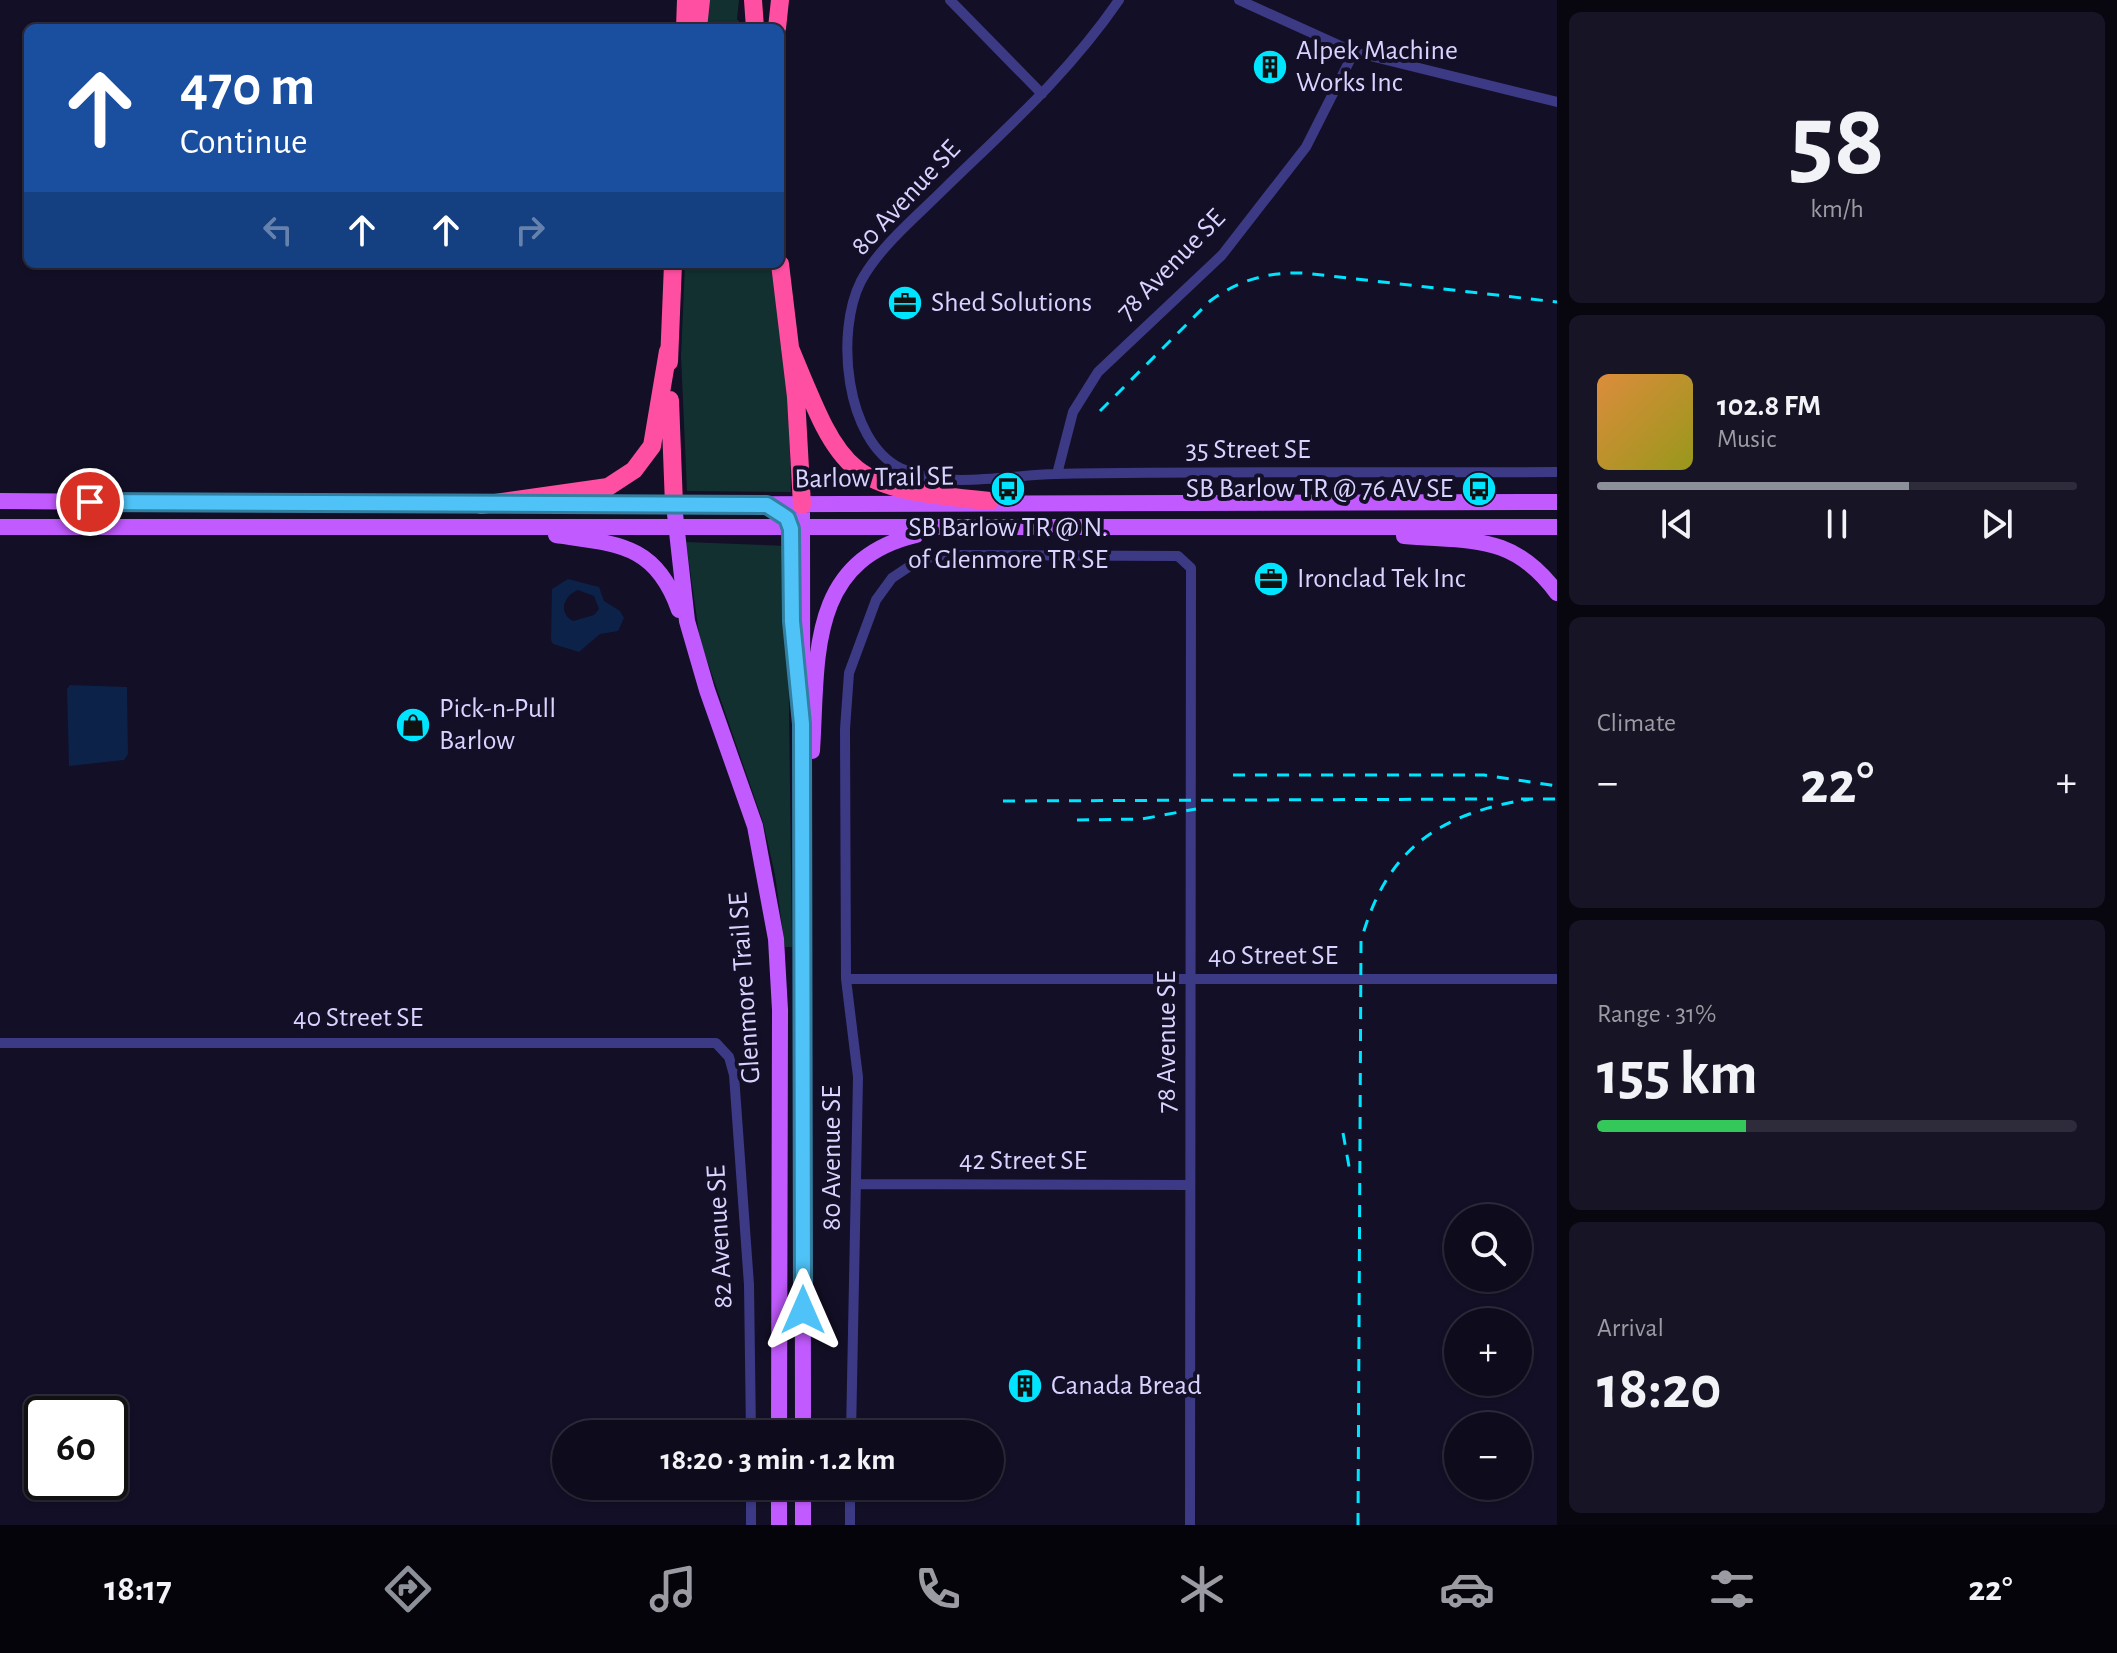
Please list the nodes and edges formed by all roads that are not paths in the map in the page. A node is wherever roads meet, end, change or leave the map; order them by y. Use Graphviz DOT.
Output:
graph roads {
  1 [pos="686,0"];
  2 [pos="701,0"];
  3 [pos="753,0"];
  4 [pos="780,0"];
  5 [pos="950,0"];
  6 [pos="1119,0"];
  7 [pos="1239,0"];
  8 [pos="685,24"];
  9 [pos="698,24"];
  10 [pos="755,24"];
  11 [pos="777,24"];
  12 [pos="1354,52"];
  13 [pos="1042,94"];
  14 [pos="1557,102"];
  15 [pos="673,268"];
  16 [pos="780,268"];
  17 [pos="790,348"];
  18 [pos="668,351"];
  19 [pos="1557,472"];
  20 [pos="1057,474"];
  21 [pos="940,478"];
  22 [pos="0,501"];
  23 [pos="990,501"];
  24 [pos="1557,502"];
  25 [pos="481,505"];
  26 [pos="674,505"];
  27 [pos="767,505"];
  28 [pos="802,505"];
  29 [pos="495,526"];
  30 [pos="0,527"];
  31 [pos="1355,527"];
  32 [pos="1557,527"];
  33 [pos="675,528"];
  34 [pos="797,529"];
  35 [pos="961,529"];
  36 [pos="1557,593"];
  37 [pos="876,600"];
  38 [pos="696,658"];
  39 [pos="803,833"];
  40 [pos="846,979"];
  41 [pos="1557,979"];
  42 [pos="1191,980"];
  43 [pos="0,1043"];
  44 [pos="716,1043"];
  45 [pos="857,1184"];
  46 [pos="1190,1185"];
  47 [pos="751,1420"];
  48 [pos="779,1420"];
  49 [pos="803,1420"];
  50 [pos="851,1420"];
  51 [pos="751,1500"];
  52 [pos="779,1500"];
  53 [pos="803,1500"];
  54 [pos="850,1500"];
  55 [pos="751,1525"];
  56 [pos="779,1525"];
  57 [pos="803,1525"];
  58 [pos="850,1525"];
  59 [pos="1190,1525"];
  1 -- 8 [label="highway"];
  2 -- 9 [label="highway"];
  3 -- 10 [label="highway"];
  4 -- 11 [label="highway"];
  5 -- 13 [label="street"];
  6 -- 13 [label="street, 80 Avenue SE"];
  7 -- 12 [label="street"];
  12 -- 14 [label="street"];
  12 -- 20 [label="street, 78 Avenue SE"];
  13 -- 21 [label="street, 80 Avenue SE"];
  15 -- 18 [label="highway, Glenmore Trail SE"];
  16 -- 17 [label="highway"];
  17 -- 23 [label="highway"];
  17 -- 28 [label="highway"];
  18 -- 25 [label="highway"];
  18 -- 26 [label="highway, Glenmore Trail SE"];
  19 -- 20 [label="street, 35 Street SE"];
  20 -- 21 [label="street, 35 Street SE"];
  22 -- 25 [label="main road, Barlow Trail SE"];
  23 -- 24 [label="main road, Barlow Trail SE"];
  23 -- 28 [label="main road, Barlow Trail SE"];
  25 -- 26 [label="main road, Barlow Trail SE"];
  26 -- 27 [label="main road, Barlow Trail SE"];
  26 -- 33 [label="main road, Glenmore Trail SE"];
  27 -- 28 [label="main road, Barlow Trail SE"];
  27 -- 34 [label="main road"];
  28 -- 34 [label="main road"];
  29 -- 30 [label="main road, Barlow Trail SE"];
  29 -- 33 [label="main road, Barlow Trail SE"];
  29 -- 38 [label="main road"];
  31 -- 32 [label="main road, Barlow Trail SE"];
  31 -- 35 [label="main road, Barlow Trail SE"];
  31 -- 36 [label="main road"];
  33 -- 34 [label="main road, Barlow Trail SE"];
  33 -- 38 [label="main road, Glenmore Trail SE"];
  34 -- 35 [label="main road, Barlow Trail SE"];
  34 -- 39 [label="main road, Glenmore Trail SE"];
  35 -- 39 [label="main road"];
  37 -- 40 [label="street, 80 Avenue SE"];
  37 -- 42 [label="street, 78 Avenue SE"];
  38 -- 48 [label="main road, Glenmore Trail SE"];
  39 -- 49 [label="main road, Glenmore Trail SE"];
  40 -- 42 [label="street, 40 Street SE"];
  40 -- 45 [label="street, 80 Avenue SE"];
  41 -- 42 [label="street, 40 Street SE"];
  42 -- 46 [label="street, 78 Avenue SE"];
  43 -- 44 [label="street, 40 Street SE"];
  44 -- 47 [label="street, 82 Avenue SE"];
  45 -- 46 [label="street, 42 Street SE"];
  45 -- 50 [label="street, 80 Avenue SE"];
  46 -- 59 [label="street, 78 Avenue SE"];
  51 -- 55 [label="street"];
  52 -- 56 [label="main road"];
  53 -- 57 [label="main road"];
  54 -- 58 [label="street"];
}
